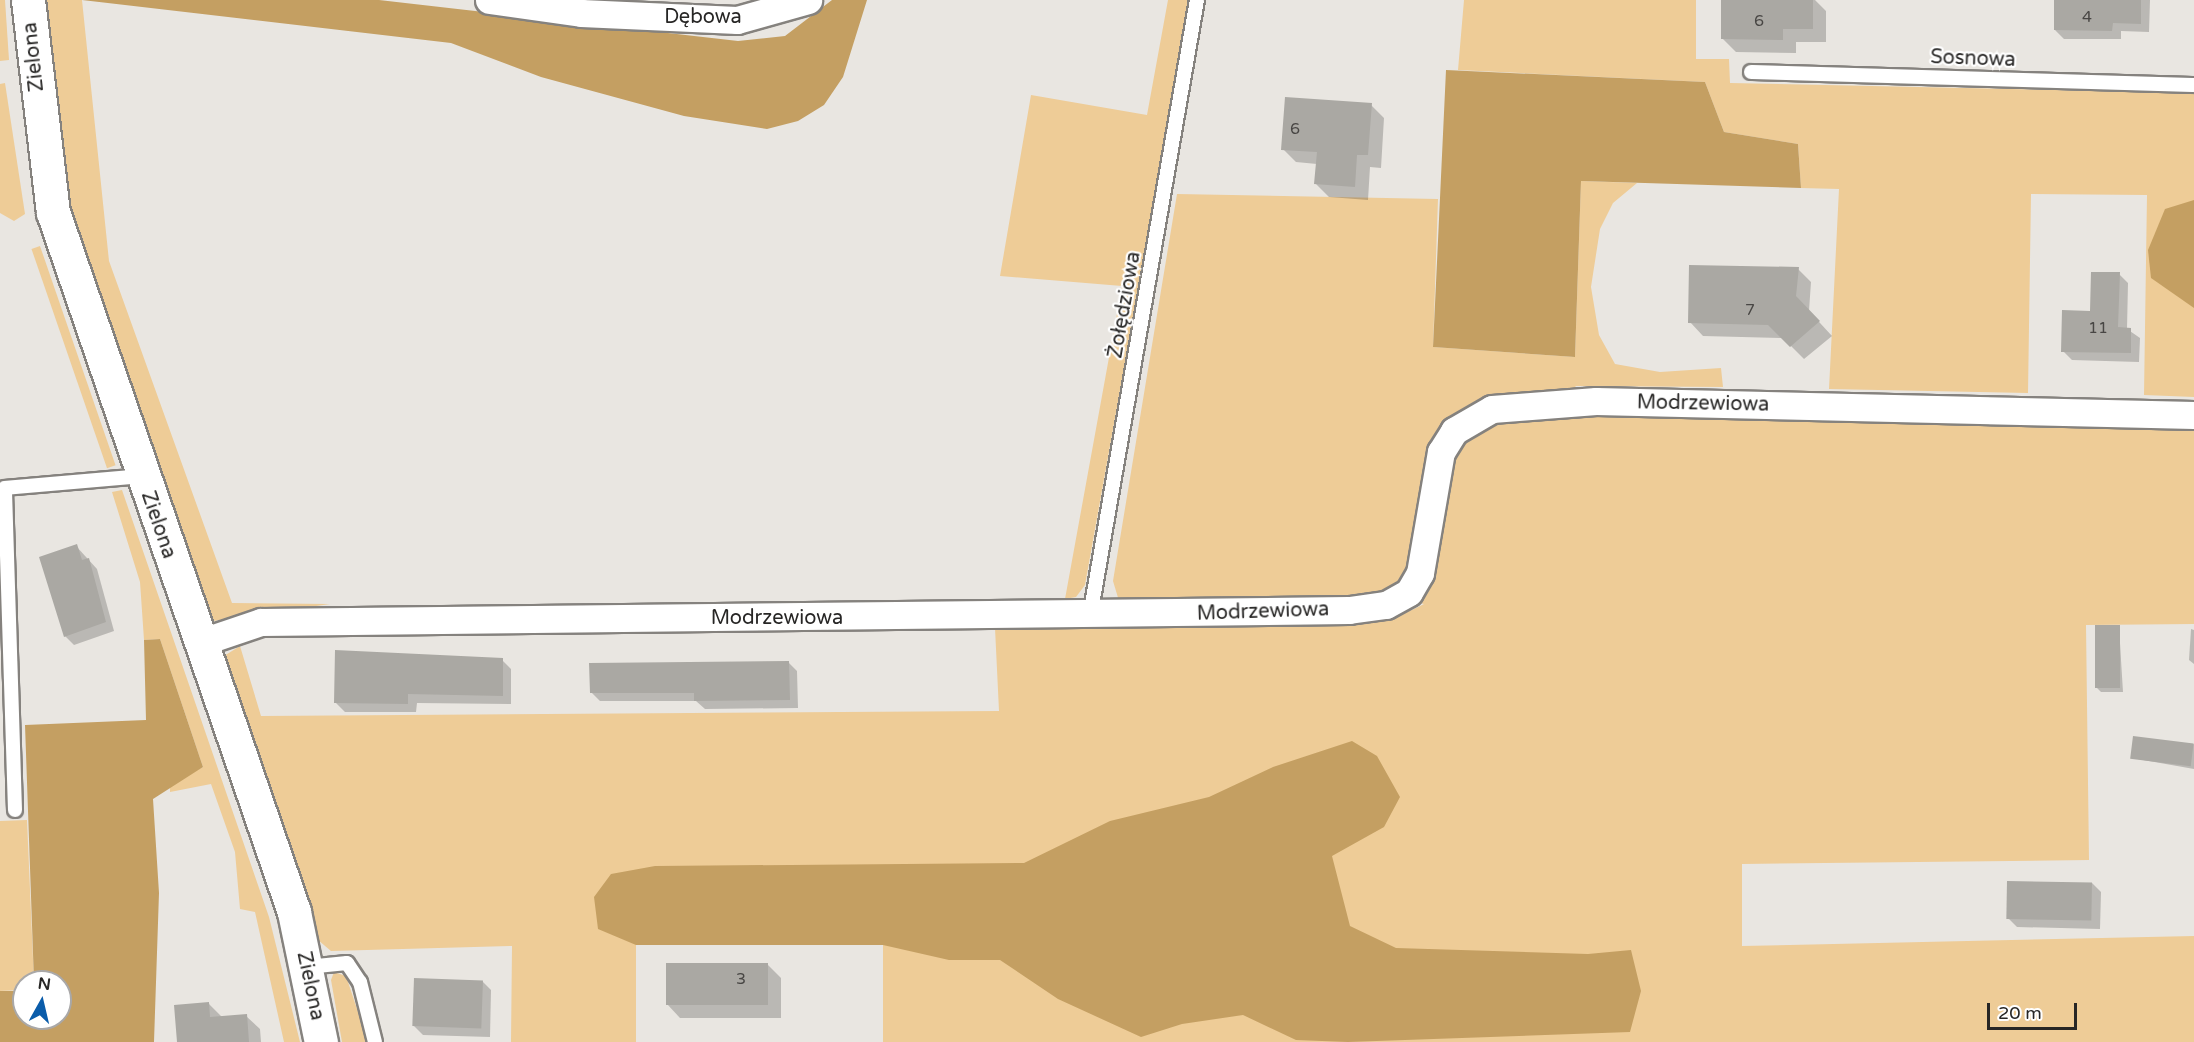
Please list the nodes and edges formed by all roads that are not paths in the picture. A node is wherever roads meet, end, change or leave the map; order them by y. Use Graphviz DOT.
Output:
graph roads {
  1 [pos="28,0"];
  2 [pos="489,0"];
  3 [pos="808,0"];
  4 [pos="1197,0"];
  5 [pos="1751,72"];
  6 [pos="2194,84"];
  7 [pos="2194,415"];
  8 [pos="141,476"];
  9 [pos="1090,616"];
  10 [pos="200,643"];
  11 [pos="15,810"];
  12 [pos="307,967"];
  13 [pos="321,1042"];
  14 [pos="375,1042"];
  1 -- 8 [label="street, Zielona"];
  2 -- 3 [label="street, Dębowa"];
  4 -- 9 [label="lane, Żołędziowa"];
  5 -- 6 [label="lane, Sosnowa"];
  7 -- 9 [label="street, Modrzewiowa"];
  8 -- 10 [label="street, Zielona"];
  8 -- 11 [label="lane"];
  9 -- 10 [label="street, Modrzewiowa"];
  10 -- 12 [label="street, Zielona"];
  12 -- 13 [label="street, Zielona"];
  12 -- 14 [label="lane"];
}
